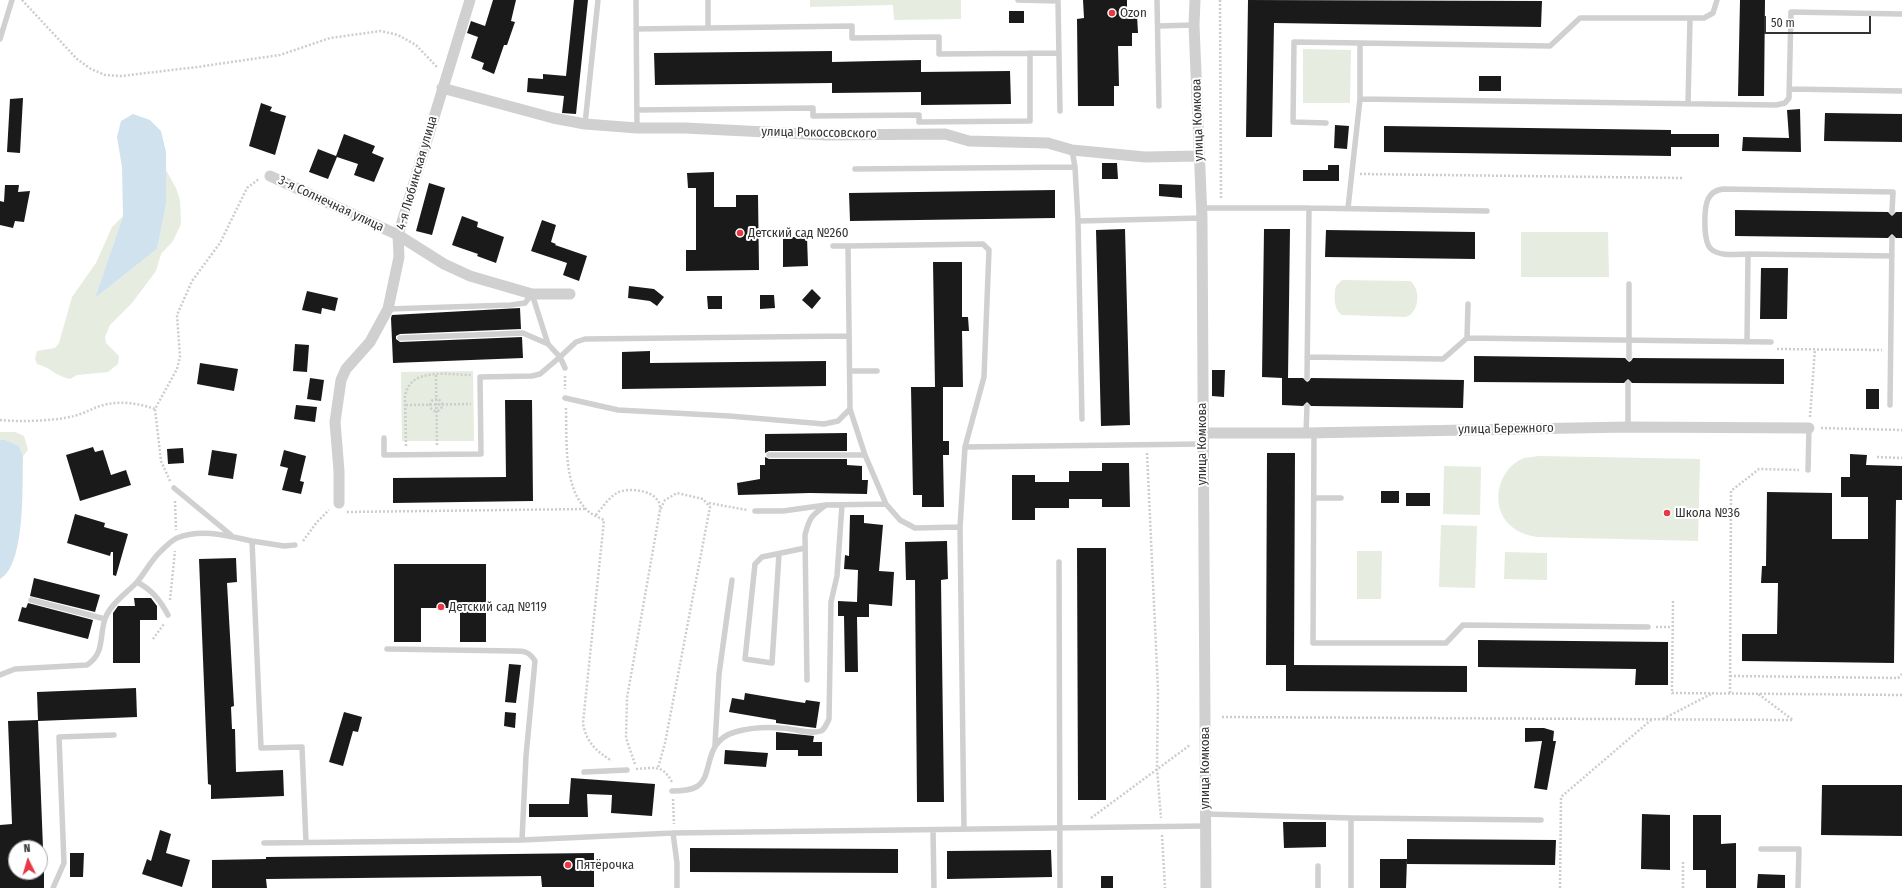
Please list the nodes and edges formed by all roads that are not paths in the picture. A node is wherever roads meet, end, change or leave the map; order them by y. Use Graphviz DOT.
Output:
graph roads {
  1 [pos="12,0"];
  2 [pos="470,0"];
  3 [pos="598,0"];
  4 [pos="636,0"];
  5 [pos="708,0"];
  6 [pos="1018,0"];
  7 [pos="1157,0"];
  8 [pos="1195,0"];
  9 [pos="1717,0"];
  10 [pos="1902,14"];
  11 [pos="1690,19"];
  12 [pos="1194,25"];
  13 [pos="1158,26"];
  14 [pos="708,28"];
  15 [pos="636,29"];
  16 [pos="0,39"];
  17 [pos="1360,43"];
  18 [pos="1030,53"];
  19 [pos="1059,53"];
  20 [pos="442,88"];
  21 [pos="1790,89"];
  22 [pos="1902,90"];
  23 [pos="1360,99"];
  24 [pos="1688,104"];
  25 [pos="1159,106"];
  26 [pos="637,110"];
  27 [pos="1060,111"];
  28 [pos="1326,123"];
  29 [pos="585,124"];
  30 [pos="637,128"];
  31 [pos="1072,150"];
  32 [pos="1199,156"];
  33 [pos="1075,167"];
  34 [pos="855,169"];
  35 [pos="270,176"];
  36 [pos="1309,208"];
  37 [pos="1348,208"];
  38 [pos="1487,211"];
  39 [pos="1892,212"];
  40 [pos="1201,213"];
  41 [pos="1078,221"];
  42 [pos="398,235"];
  43 [pos="1892,238"];
  44 [pos="833,246"];
  45 [pos="848,246"];
  46 [pos="1748,254"];
  47 [pos="1892,256"];
  48 [pos="1629,284"];
  49 [pos="532,294"];
  50 [pos="570,294"];
  51 [pos="1468,304"];
  52 [pos="388,309"];
  53 [pos="849,336"];
  54 [pos="400,338"];
  55 [pos="1467,338"];
  56 [pos="1629,340"];
  57 [pos="1747,342"];
  58 [pos="1771,342"];
  59 [pos="548,344"];
  60 [pos="560,357"];
  61 [pos="1307,358"];
  62 [pos="1628,358"];
  63 [pos="565,368"];
  64 [pos="850,371"];
  65 [pos="877,371"];
  66 [pos="1307,378"];
  67 [pos="1628,383"];
  68 [pos="565,398"];
  69 [pos="1890,405"];
  70 [pos="1307,406"];
  71 [pos="850,409"];
  72 [pos="1082,419"];
  73 [pos="1628,427"];
  74 [pos="1809,428"];
  75 [pos="1310,433"];
  76 [pos="384,438"];
  77 [pos="1202,438"];
  78 [pos="965,447"];
  79 [pos="769,455"];
  80 [pos="865,455"];
  81 [pos="1808,470"];
  82 [pos="174,488"];
  83 [pos="1314,498"];
  84 [pos="1341,498"];
  85 [pos="886,504"];
  86 [pos="826,505"];
  87 [pos="842,505"];
  88 [pos="338,509"];
  89 [pos="755,511"];
  90 [pos="960,527"];
  91 [pos="232,537"];
  92 [pos="252,541"];
  93 [pos="295,545"];
  94 [pos="805,548"];
  95 [pos="779,554"];
  96 [pos="1059,562"];
  97 [pos="732,580"];
  98 [pos="137,582"];
  99 [pos="31,600"];
  100 [pos="168,615"];
  101 [pos="105,619"];
  102 [pos="1648,627"];
  103 [pos="387,649"];
  104 [pos="0,675"];
  105 [pos="807,680"];
  106 [pos="114,735"];
  107 [pos="715,745"];
  108 [pos="627,770"];
  109 [pos="584,772"];
  110 [pos="672,791"];
  111 [pos="1205,814"];
  112 [pos="1351,818"];
  113 [pos="1541,820"];
  114 [pos="1205,826"];
  115 [pos="1060,828"];
  116 [pos="964,829"];
  117 [pos="933,830"];
  118 [pos="673,832"];
  119 [pos="522,840"];
  120 [pos="306,842"];
  121 [pos="264,843"];
  122 [pos="1761,849"];
  123 [pos="1318,866"];
  124 [pos="53,888"];
  125 [pos="677,888"];
  126 [pos="934,888"];
  127 [pos="1060,888"];
  128 [pos="1206,888"];
  129 [pos="1318,888"];
  130 [pos="1351,888"];
  131 [pos="1798,888"];
  1 -- 16 [label="lane"];
  2 -- 20 [label="street, 4-я Любинская улица"];
  3 -- 29 [label="lane"];
  4 -- 15 [label="lane"];
  5 -- 14 [label="lane"];
  6 -- 19 [label="lane"];
  7 -- 13 [label="lane"];
  8 -- 12 [label="street, улица Комкова"];
  9 -- 11 [label="lane"];
  10 -- 21 [label="lane"];
  11 -- 17 [label="lane"];
  11 -- 24 [label="lane"];
  12 -- 13 [label="lane"];
  12 -- 32 [label="street, улица Комкова"];
  13 -- 25 [label="lane"];
  14 -- 15 [label="lane"];
  14 -- 18 [label="lane"];
  15 -- 26 [label="lane"];
  17 -- 23 [label="lane"];
  17 -- 28 [label="lane"];
  18 -- 19 [label="lane"];
  18 -- 26 [label="lane"];
  19 -- 27 [label="lane"];
  20 -- 29 [label="street, улица Рокоссовского"];
  20 -- 42 [label="street, 4-я Любинская улица"];
  21 -- 22 [label="lane"];
  21 -- 24 [label="lane"];
  23 -- 24 [label="lane"];
  23 -- 37 [label="lane"];
  26 -- 30 [label="lane"];
  29 -- 30 [label="street, улица Рокоссовского"];
  30 -- 31 [label="street, улица Рокоссовского"];
  31 -- 32 [label="street, улица Рокоссовского"];
  31 -- 33 [label="lane"];
  32 -- 40 [label="street, улица Комкова"];
  33 -- 34 [label="lane"];
  33 -- 41 [label="lane"];
  35 -- 42 [label="street, 3-я Солнечная улица"];
  36 -- 37 [label="lane"];
  36 -- 40 [label="lane"];
  36 -- 61 [label="lane"];
  37 -- 38 [label="lane"];
  39 -- 46 [label="lane"];
  40 -- 41 [label="lane"];
  40 -- 77 [label="street, улица Комкова"];
  41 -- 72 [label="lane"];
  42 -- 49 [label="street, 3-я Солнечная улица"];
  42 -- 52 [label="street, 4-я Любинская улица"];
  43 -- 47 [label="lane"];
  44 -- 45 [label="lane"];
  45 -- 53 [label="lane"];
  45 -- 78 [label="lane"];
  46 -- 47 [label="lane"];
  46 -- 57 [label="lane"];
  47 -- 69 [label="lane"];
  48 -- 56 [label="lane"];
  49 -- 50 [label="street, 3-я Солнечная улица"];
  49 -- 52 [label="lane"];
  49 -- 59 [label="lane"];
  51 -- 55 [label="lane"];
  52 -- 88 [label="street, 4-я Любинская улица"];
  53 -- 60 [label="lane"];
  53 -- 64 [label="lane"];
  54 -- 59 [label="lane"];
  55 -- 56 [label="lane"];
  55 -- 61 [label="lane"];
  56 -- 57 [label="lane"];
  56 -- 62 [label="lane"];
  57 -- 58 [label="lane"];
  59 -- 60 [label="lane"];
  60 -- 63 [label="lane"];
  60 -- 76 [label="lane"];
  61 -- 66 [label="lane"];
  64 -- 65 [label="lane"];
  64 -- 71 [label="lane"];
  67 -- 73 [label="lane"];
  68 -- 71 [label="lane"];
  70 -- 75 [label="lane"];
  71 -- 80 [label="lane"];
  73 -- 74 [label="street, улица Бережного"];
  73 -- 75 [label="street, улица Бережного"];
  74 -- 81 [label="lane"];
  75 -- 77 [label="street, улица Бережного"];
  75 -- 83 [label="lane"];
  77 -- 78 [label="lane"];
  77 -- 111 [label="street, улица Комкова"];
  78 -- 90 [label="lane"];
  79 -- 80 [label="lane"];
  80 -- 85 [label="lane"];
  82 -- 91 [label="lane"];
  83 -- 84 [label="lane"];
  83 -- 102 [label="lane"];
  85 -- 87 [label="lane"];
  85 -- 90 [label="lane"];
  86 -- 87 [label="lane"];
  86 -- 89 [label="lane"];
  86 -- 94 [label="lane"];
  87 -- 107 [label="lane"];
  90 -- 116 [label="lane"];
  91 -- 92 [label="lane"];
  91 -- 98 [label="lane"];
  92 -- 93 [label="lane"];
  92 -- 120 [label="lane"];
  94 -- 95 [label="lane"];
  94 -- 105 [label="lane"];
  95 -- 95 [label="lane"];
  96 -- 115 [label="lane"];
  97 -- 107 [label="lane"];
  98 -- 100 [label="lane"];
  98 -- 101 [label="lane"];
  99 -- 101 [label="lane"];
  101 -- 104 [label="lane"];
  103 -- 119 [label="lane"];
  106 -- 124 [label="lane"];
  107 -- 110 [label="lane"];
  108 -- 109 [label="lane"];
  111 -- 112 [label="lane"];
  111 -- 114 [label="street, улица Комкова"];
  112 -- 113 [label="lane"];
  112 -- 130 [label="lane"];
  114 -- 115 [label="lane"];
  114 -- 128 [label="street, улица Комкова"];
  115 -- 116 [label="lane"];
  115 -- 127 [label="lane"];
  116 -- 117 [label="lane"];
  117 -- 118 [label="lane"];
  117 -- 126 [label="lane"];
  118 -- 119 [label="lane"];
  118 -- 125 [label="lane"];
  119 -- 120 [label="lane"];
  120 -- 121 [label="lane"];
  122 -- 131 [label="lane"];
  123 -- 129 [label="lane"];
}
